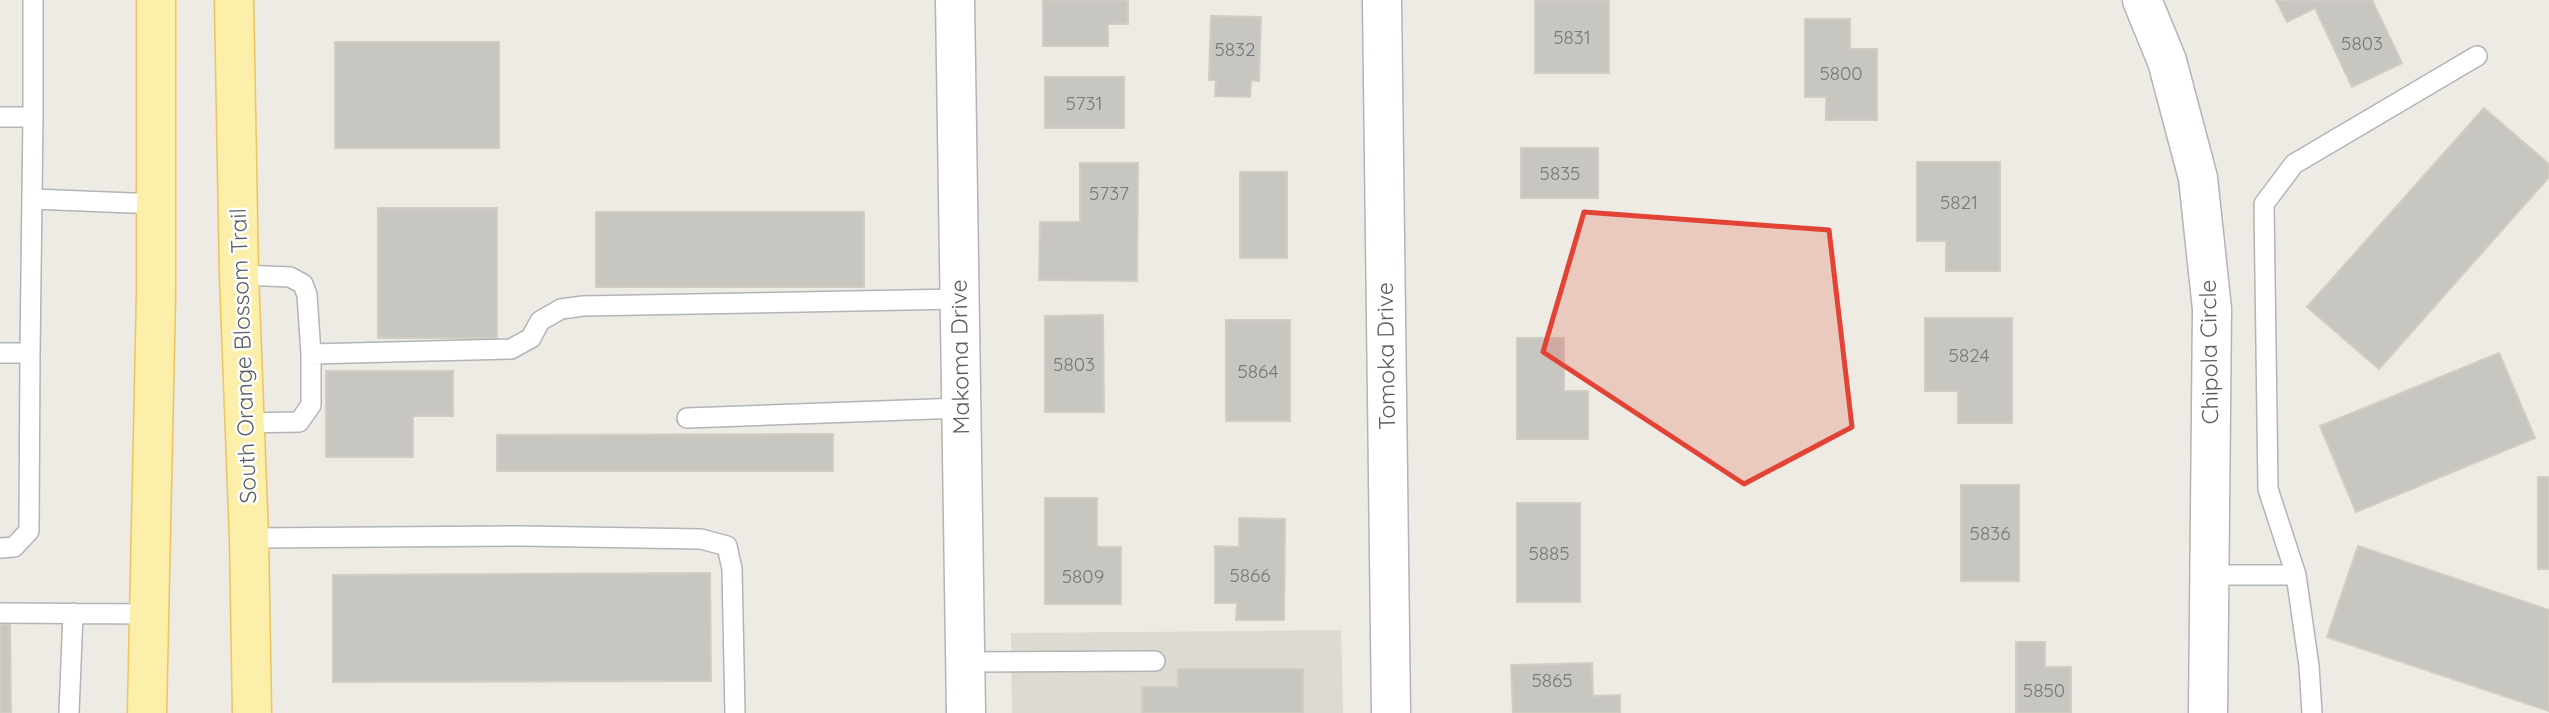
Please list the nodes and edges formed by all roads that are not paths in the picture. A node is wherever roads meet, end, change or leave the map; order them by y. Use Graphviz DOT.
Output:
graph roads {
  1 [pos="33,0"];
  2 [pos="156,0"];
  3 [pos="234,0"];
  4 [pos="955,0"];
  5 [pos="1382,0"];
  6 [pos="2142,0"];
  7 [pos="2477,56"];
  8 [pos="0,117"];
  9 [pos="33,117"];
  10 [pos="33,199"];
  11 [pos="156,204"];
  12 [pos="239,275"];
  13 [pos="959,299"];
  14 [pos="0,353"];
  15 [pos="30,353"];
  16 [pos="312,354"];
  17 [pos="961,408"];
  18 [pos="687,418"];
  19 [pos="244,423"];
  20 [pos="249,538"];
  21 [pos="0,548"];
  22 [pos="2209,575"];
  23 [pos="2296,575"];
  24 [pos="0,613"];
  25 [pos="73,613"];
  26 [pos="149,614"];
  27 [pos="965,662"];
  28 [pos="1155,662"];
  29 [pos="69,713"];
  30 [pos="147,713"];
  31 [pos="252,713"];
  32 [pos="735,713"];
  33 [pos="966,713"];
  34 [pos="1391,713"];
  35 [pos="2207,713"];
  36 [pos="2312,713"];
  1 -- 9 [label="lane"];
  2 -- 11 [label="main road"];
  3 -- 12 [label="main road, South Orange Blossom Trail"];
  4 -- 13 [label="street, Makoma Drive"];
  5 -- 34 [label="street, Tomoka Drive"];
  6 -- 22 [label="street, Chipola Circle"];
  7 -- 23 [label="lane"];
  8 -- 9 [label="lane"];
  9 -- 10 [label="lane"];
  10 -- 11 [label="lane"];
  10 -- 15 [label="lane"];
  11 -- 26 [label="main road"];
  12 -- 16 [label="lane"];
  12 -- 19 [label="main road, South Orange Blossom Trail"];
  13 -- 16 [label="lane"];
  13 -- 17 [label="street, Makoma Drive"];
  14 -- 15 [label="lane"];
  15 -- 21 [label="lane"];
  16 -- 19 [label="lane"];
  17 -- 18 [label="lane"];
  17 -- 27 [label="street, Makoma Drive"];
  19 -- 20 [label="main road, South Orange Blossom Trail"];
  20 -- 31 [label="main road, South Orange Blossom Trail"];
  20 -- 32 [label="lane"];
  22 -- 23 [label="lane"];
  22 -- 35 [label="street, Chipola Circle"];
  23 -- 36 [label="lane"];
  24 -- 25 [label="lane"];
  25 -- 26 [label="lane"];
  25 -- 29 [label="lane"];
  26 -- 30 [label="main road"];
  27 -- 28 [label="lane"];
  27 -- 33 [label="street, Makoma Drive"];
}
